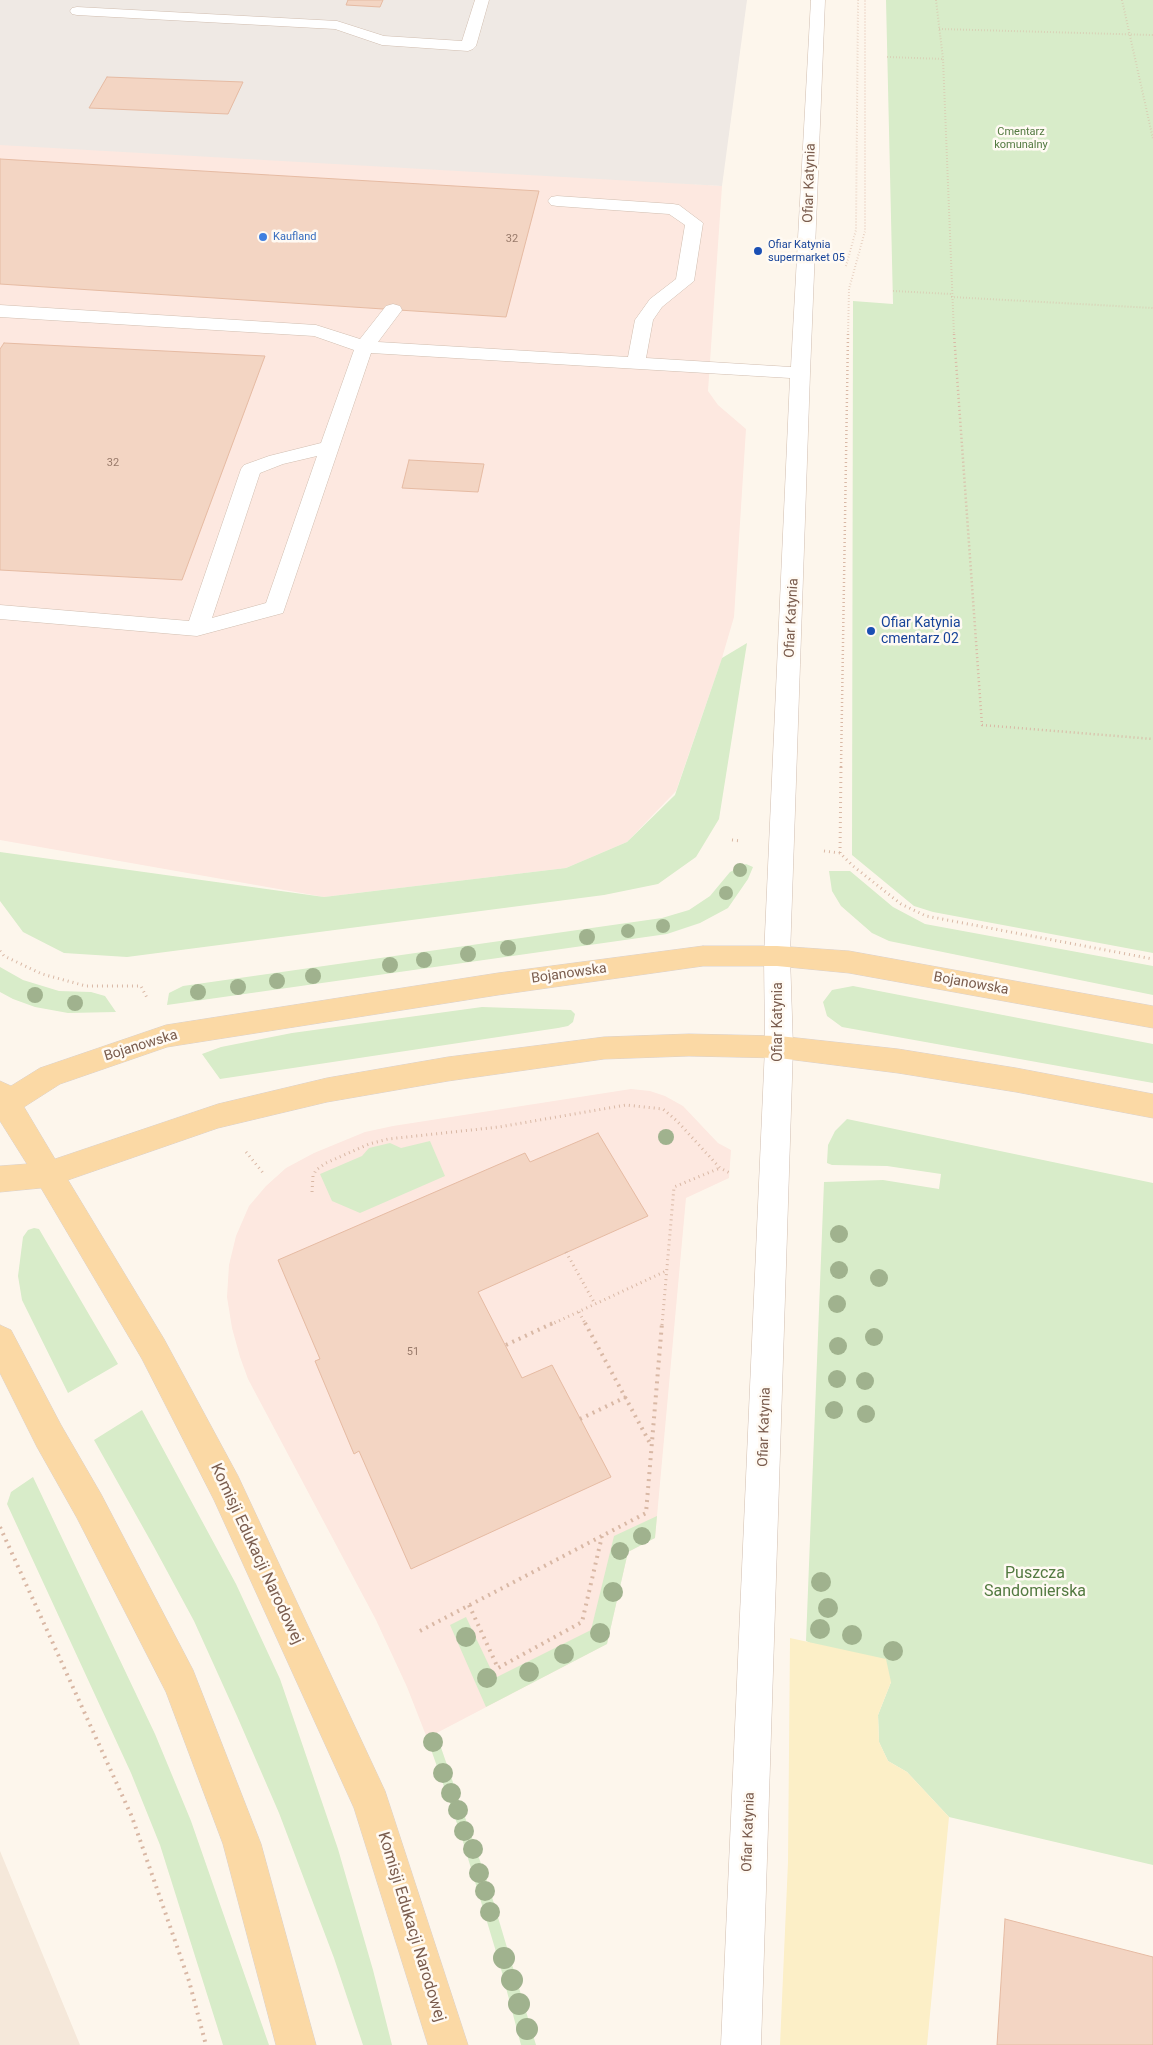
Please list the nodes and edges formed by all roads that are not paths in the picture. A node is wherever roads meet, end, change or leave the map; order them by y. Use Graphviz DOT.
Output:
graph roads {
  1 [pos="482,0"];
  2 [pos="818,0"];
  3 [pos="77,11"];
  4 [pos="557,201"];
  5 [pos="393,310"];
  6 [pos="0,312"];
  7 [pos="364,346"];
  8 [pos="636,363"];
  9 [pos="800,373"];
  10 [pos="329,447"];
  11 [pos="0,612"];
  12 [pos="197,630"];
  13 [pos="777,956"];
  14 [pos="1153,1017"];
  15 [pos="779,1047"];
  16 [pos="2,1101"];
  17 [pos="1153,1106"];
  18 [pos="50,1174"];
  19 [pos="0,1179"];
  20 [pos="0,1340"];
  21 [pos="296,2045"];
  22 [pos="448,2045"];
  23 [pos="741,2045"];
  1 -- 3 [label="street"];
  2 -- 9 [label="street, Ofiar Katynia"];
  4 -- 8 [label="street"];
  5 -- 7 [label="street"];
  6 -- 7 [label="street"];
  7 -- 8 [label="street"];
  7 -- 10 [label="street"];
  8 -- 9 [label="street"];
  9 -- 13 [label="street, Ofiar Katynia"];
  10 -- 12 [label="street"];
  10 -- 12 [label="street"];
  11 -- 12 [label="street"];
  13 -- 14 [label="main road, Bojanowska"];
  13 -- 15 [label="street, Ofiar Katynia"];
  13 -- 16 [label="main road, Bojanowska"];
  15 -- 17 [label="main road"];
  15 -- 18 [label="main road"];
  15 -- 23 [label="street, Ofiar Katynia"];
  16 -- 18 [label="main road, Komisji Edukacji Narodowej"];
  18 -- 19 [label="main road"];
  18 -- 22 [label="main road, Komisji Edukacji Narodowej"];
  20 -- 21 [label="main road"];
}
